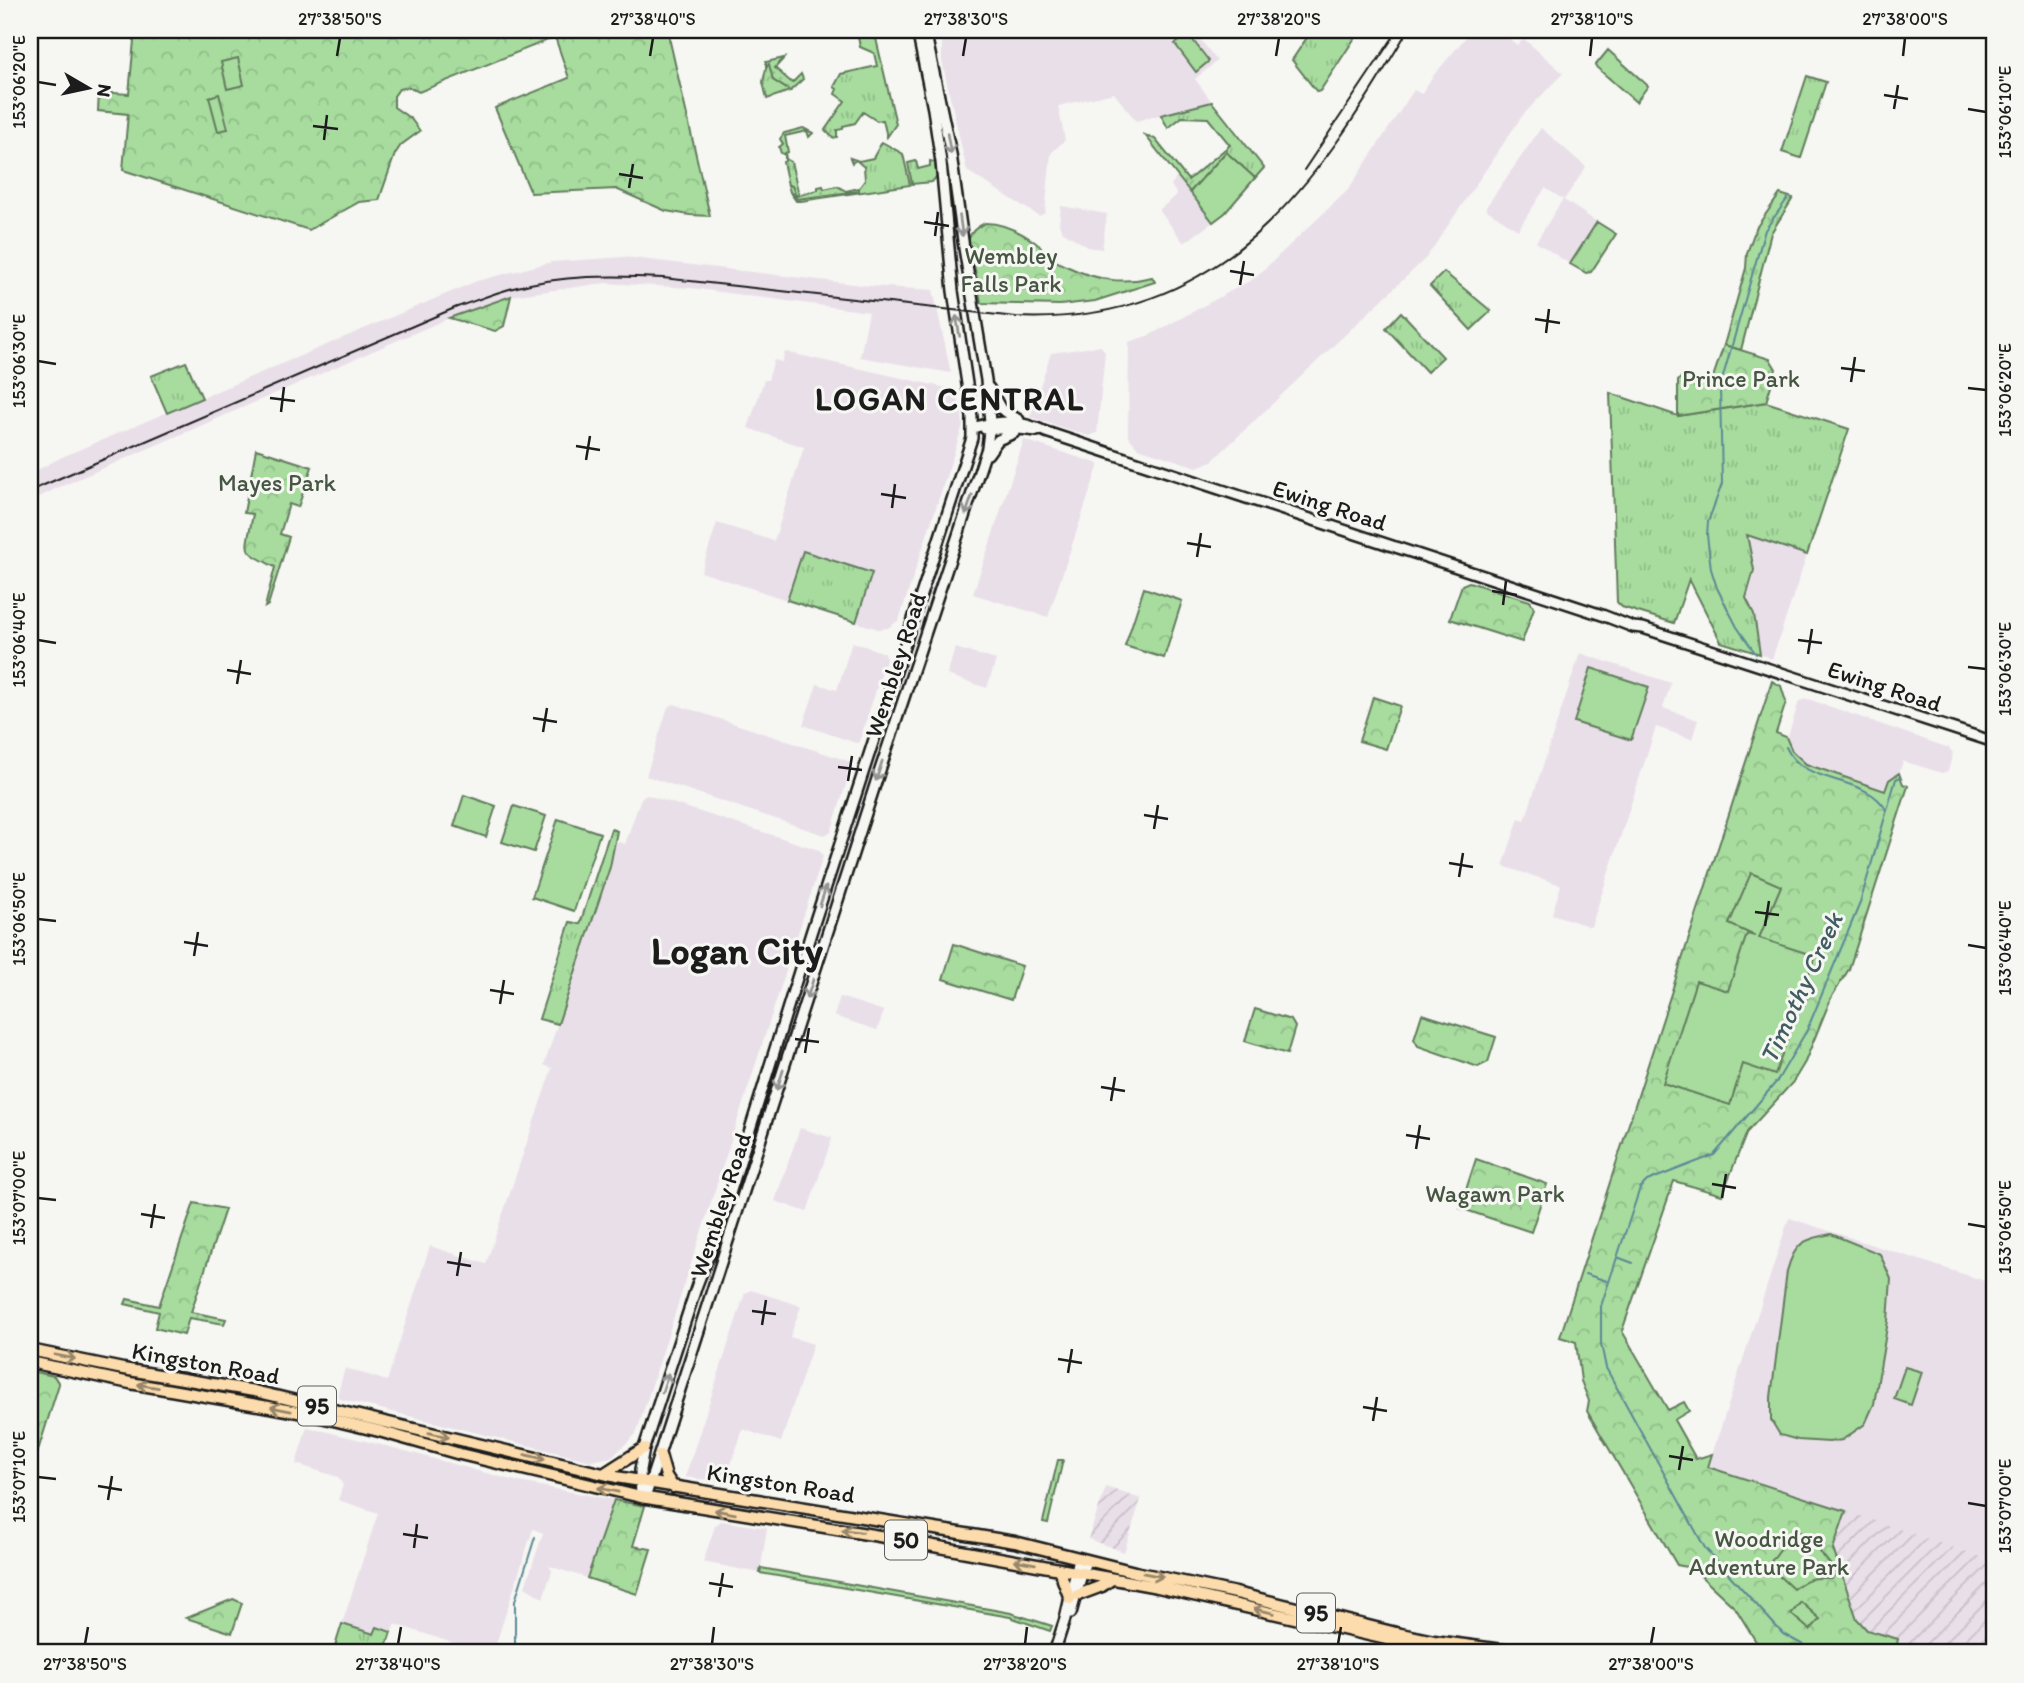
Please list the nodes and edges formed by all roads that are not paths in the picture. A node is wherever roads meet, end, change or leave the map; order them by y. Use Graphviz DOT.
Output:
graph roads {
  1 [pos="917,30"];
  2 [pos="925,30"];
  3 [pos="986,380"];
  4 [pos="990,426"];
  5 [pos="1024,426"];
  6 [pos="973,428"];
  7 [pos="984,462"];
  8 [pos="903,649"];
  9 [pos="918,656"];
  10 [pos="1994,742"];
  11 [pos="30,1350"];
  12 [pos="30,1362"];
  13 [pos="644,1448"];
  14 [pos="660,1455"];
  15 [pos="605,1473"];
  16 [pos="645,1482"];
  17 [pos="673,1487"];
  18 [pos="643,1498"];
  19 [pos="1083,1559"];
  20 [pos="1059,1569"];
  21 [pos="1080,1572"];
  22 [pos="1112,1579"];
  23 [pos="1074,1597"];
  24 [pos="1054,1653"];
  25 [pos="1448,1653"];
  26 [pos="1526,1653"];
  6 -- 1 [label="main road, Wembley Road, one-way"];
  2 -- 3 [label="main road, Wembley Road, one-way"];
  3 -- 4 [label="main road, Wembley Road"];
  3 -- 5 [label="main road"];
  4 -- 5 [label="main road, Ewing Road"];
  4 -- 6 [label="main road, Ewing Road"];
  4 -- 7 [label="main road, Wembley Road"];
  5 -- 7 [label="main road"];
  5 -- 10 [label="main road, Ewing Road"];
  6 -- 8 [label="main road, Wembley Road"];
  7 -- 9 [label="main road, Wembley Road, one-way"];
  8 -- 9 [label="main road"];
  13 -- 8 [label="main road, Wembley Road, one-way"];
  9 -- 14 [label="main road, Wembley Road, one-way"];
  11 -- 15 [label="main road, Kingston Road / 95, one-way"];
  18 -- 12 [label="main road, Kingston Road / 95, one-way"];
  13 -- 15 [label="main road"];
  13 -- 16 [label="main road, Wembley Road"];
  14 -- 16 [label="main road, Wembley Road"];
  14 -- 17 [label="main road"];
  15 -- 16 [label="main road, Kingston Road / 95"];
  16 -- 17 [label="main road, Kingston Road / 95"];
  16 -- 18 [label="main road, Wembley Road"];
  17 -- 19 [label="main road, Kingston Road / 50"];
  20 -- 18 [label="main road, Kingston Road / 50, one-way"];
  19 -- 21 [label="main road"];
  19 -- 26 [label="main road, Kingston Road / 95, one-way"];
  20 -- 21 [label="main road, Kingston Road / 50"];
  20 -- 23 [label="main road"];
  21 -- 22 [label="main road, Kingston Road / 95"];
  21 -- 23 [label="main road"];
  22 -- 23 [label="main road"];
  25 -- 22 [label="main road, Kingston Road / 95, one-way"];
  23 -- 24 [label="main road"];
}
